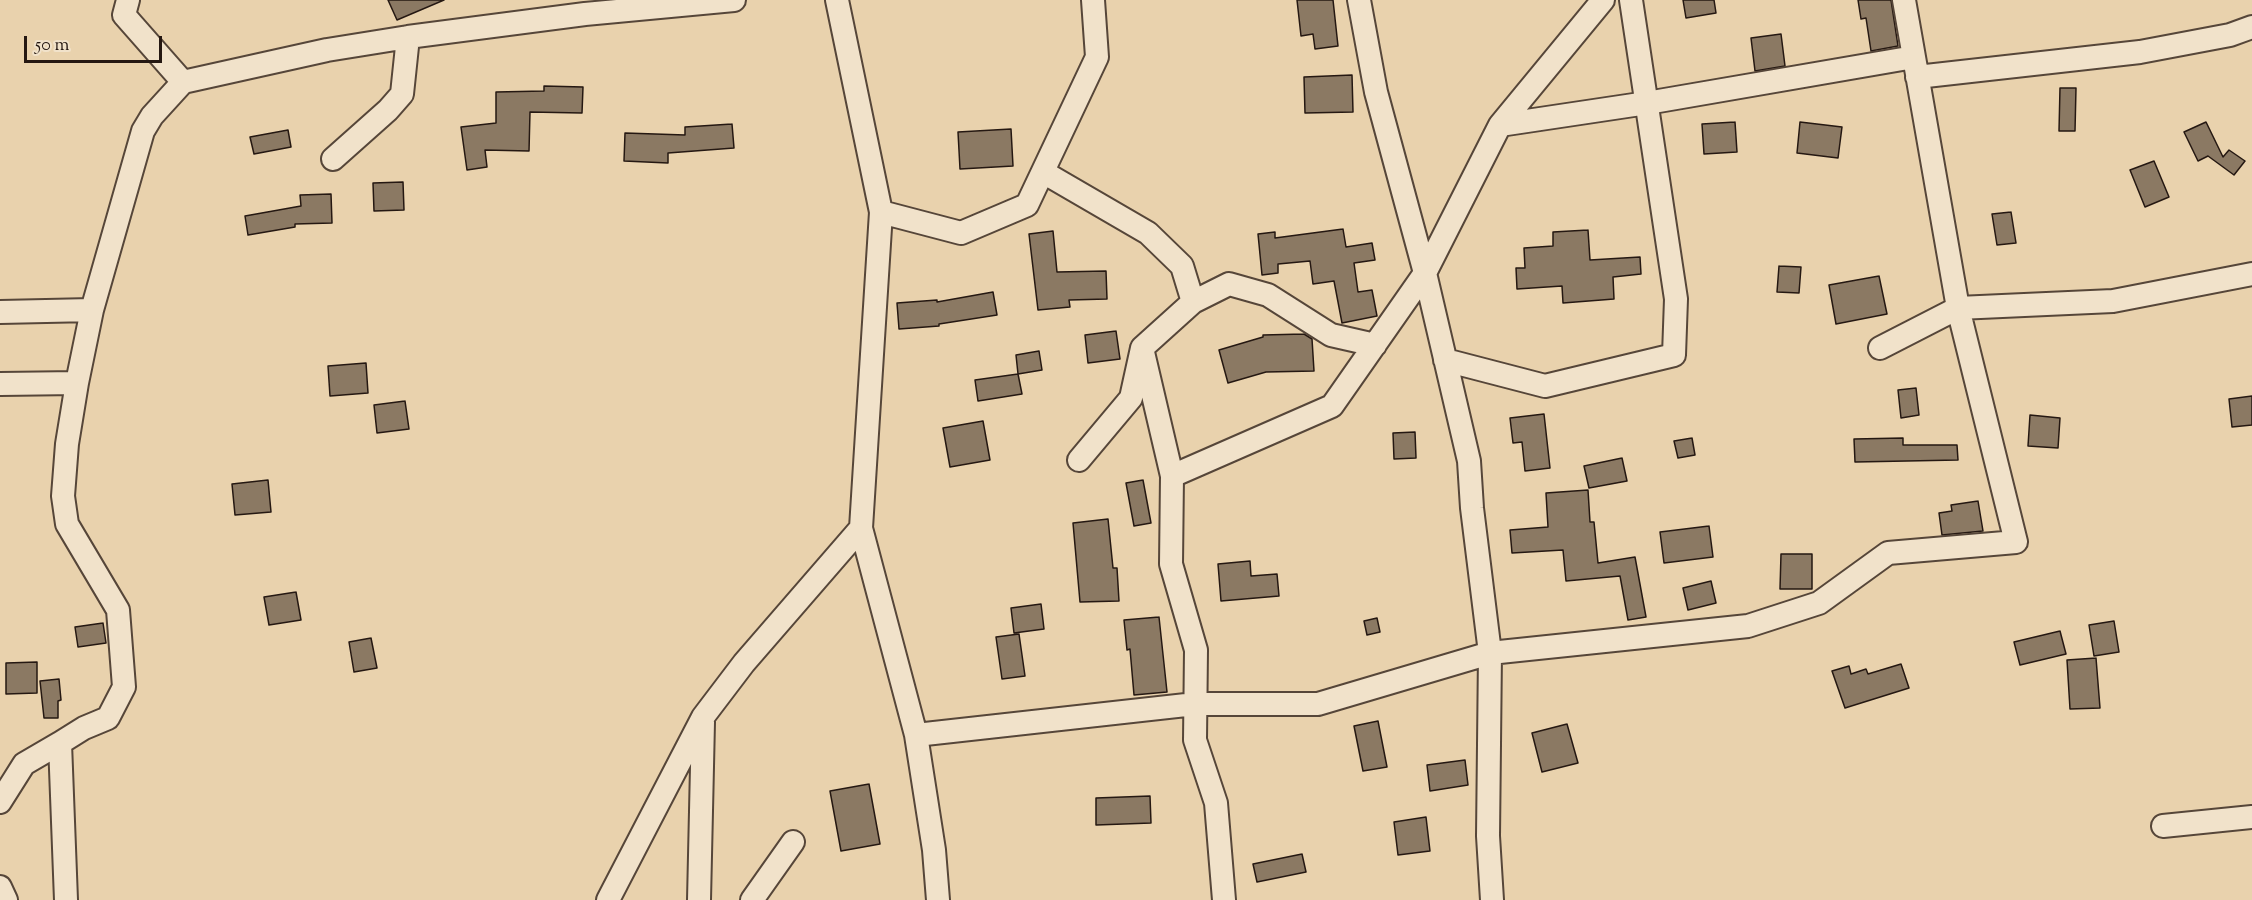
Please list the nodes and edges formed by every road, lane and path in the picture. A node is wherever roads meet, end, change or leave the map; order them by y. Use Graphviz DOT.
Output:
graph roads {
  1 [pos="734,0"];
  2 [pos="837,0"];
  3 [pos="1093,0"];
  4 [pos="1359,0"];
  5 [pos="1603,0"];
  6 [pos="1631,0"];
  7 [pos="1904,0"];
  8 [pos="121,5"];
  9 [pos="2252,27"];
  10 [pos="408,37"];
  11 [pos="1915,67"];
  12 [pos="183,82"];
  13 [pos="1647,103"];
  14 [pos="1500,125"];
  15 [pos="333,159"];
  16 [pos="1043,172"];
  17 [pos="881,212"];
  18 [pos="1425,273"];
  19 [pos="2252,274"];
  20 [pos="1193,302"];
  21 [pos="1958,308"];
  22 [pos="92,310"];
  23 [pos="0,312"];
  24 [pos="1375,345"];
  25 [pos="1142,348"];
  26 [pos="1880,348"];
  27 [pos="1445,360"];
  28 [pos="77,383"];
  29 [pos="0,384"];
  30 [pos="1079,460"];
  31 [pos="1172,476"];
  32 [pos="861,528"];
  33 [pos="1490,653"];
  34 [pos="1195,704"];
  35 [pos="703,717"];
  36 [pos="916,735"];
  37 [pos="60,743"];
  38 [pos="0,802"];
  39 [pos="2252,817"];
  40 [pos="2163,826"];
  41 [pos="793,842"];
  42 [pos="0,887"];
  43 [pos="6,900"];
  44 [pos="66,900"];
  45 [pos="608,900"];
  46 [pos="699,900"];
  47 [pos="752,900"];
  48 [pos="938,900"];
  49 [pos="1224,900"];
  50 [pos="1492,900"];
  1 -- 10 [label="street"];
  2 -- 17 [label="street"];
  3 -- 16 [label="street"];
  4 -- 18 [label="street"];
  5 -- 14 [label="street"];
  6 -- 13 [label="street"];
  7 -- 11 [label="street"];
  8 -- 12 [label="street"];
  9 -- 11 [label="street"];
  10 -- 12 [label="street"];
  10 -- 15 [label="street"];
  11 -- 13 [label="street"];
  11 -- 21 [label="street"];
  12 -- 22 [label="street"];
  13 -- 14 [label="street"];
  13 -- 27 [label="street"];
  14 -- 18 [label="street"];
  16 -- 17 [label="street"];
  16 -- 20 [label="street"];
  17 -- 32 [label="street"];
  18 -- 24 [label="street"];
  18 -- 27 [label="street"];
  19 -- 21 [label="street"];
  20 -- 24 [label="street"];
  20 -- 25 [label="street"];
  21 -- 26 [label="street"];
  21 -- 33 [label="street"];
  22 -- 23 [label="street"];
  22 -- 28 [label="street"];
  24 -- 31 [label="street"];
  25 -- 30 [label="street"];
  25 -- 31 [label="street"];
  27 -- 33 [label="street"];
  28 -- 29 [label="street"];
  28 -- 37 [label="street"];
  31 -- 34 [label="street"];
  32 -- 35 [label="street"];
  32 -- 36 [label="street"];
  33 -- 34 [label="street"];
  33 -- 50 [label="street"];
  34 -- 36 [label="street"];
  34 -- 49 [label="street"];
  35 -- 45 [label="street"];
  35 -- 46 [label="street"];
  36 -- 48 [label="street"];
  37 -- 38 [label="street"];
  37 -- 44 [label="street"];
  39 -- 40 [label="street"];
  41 -- 47 [label="street"];
  42 -- 43 [label="street"];
}
